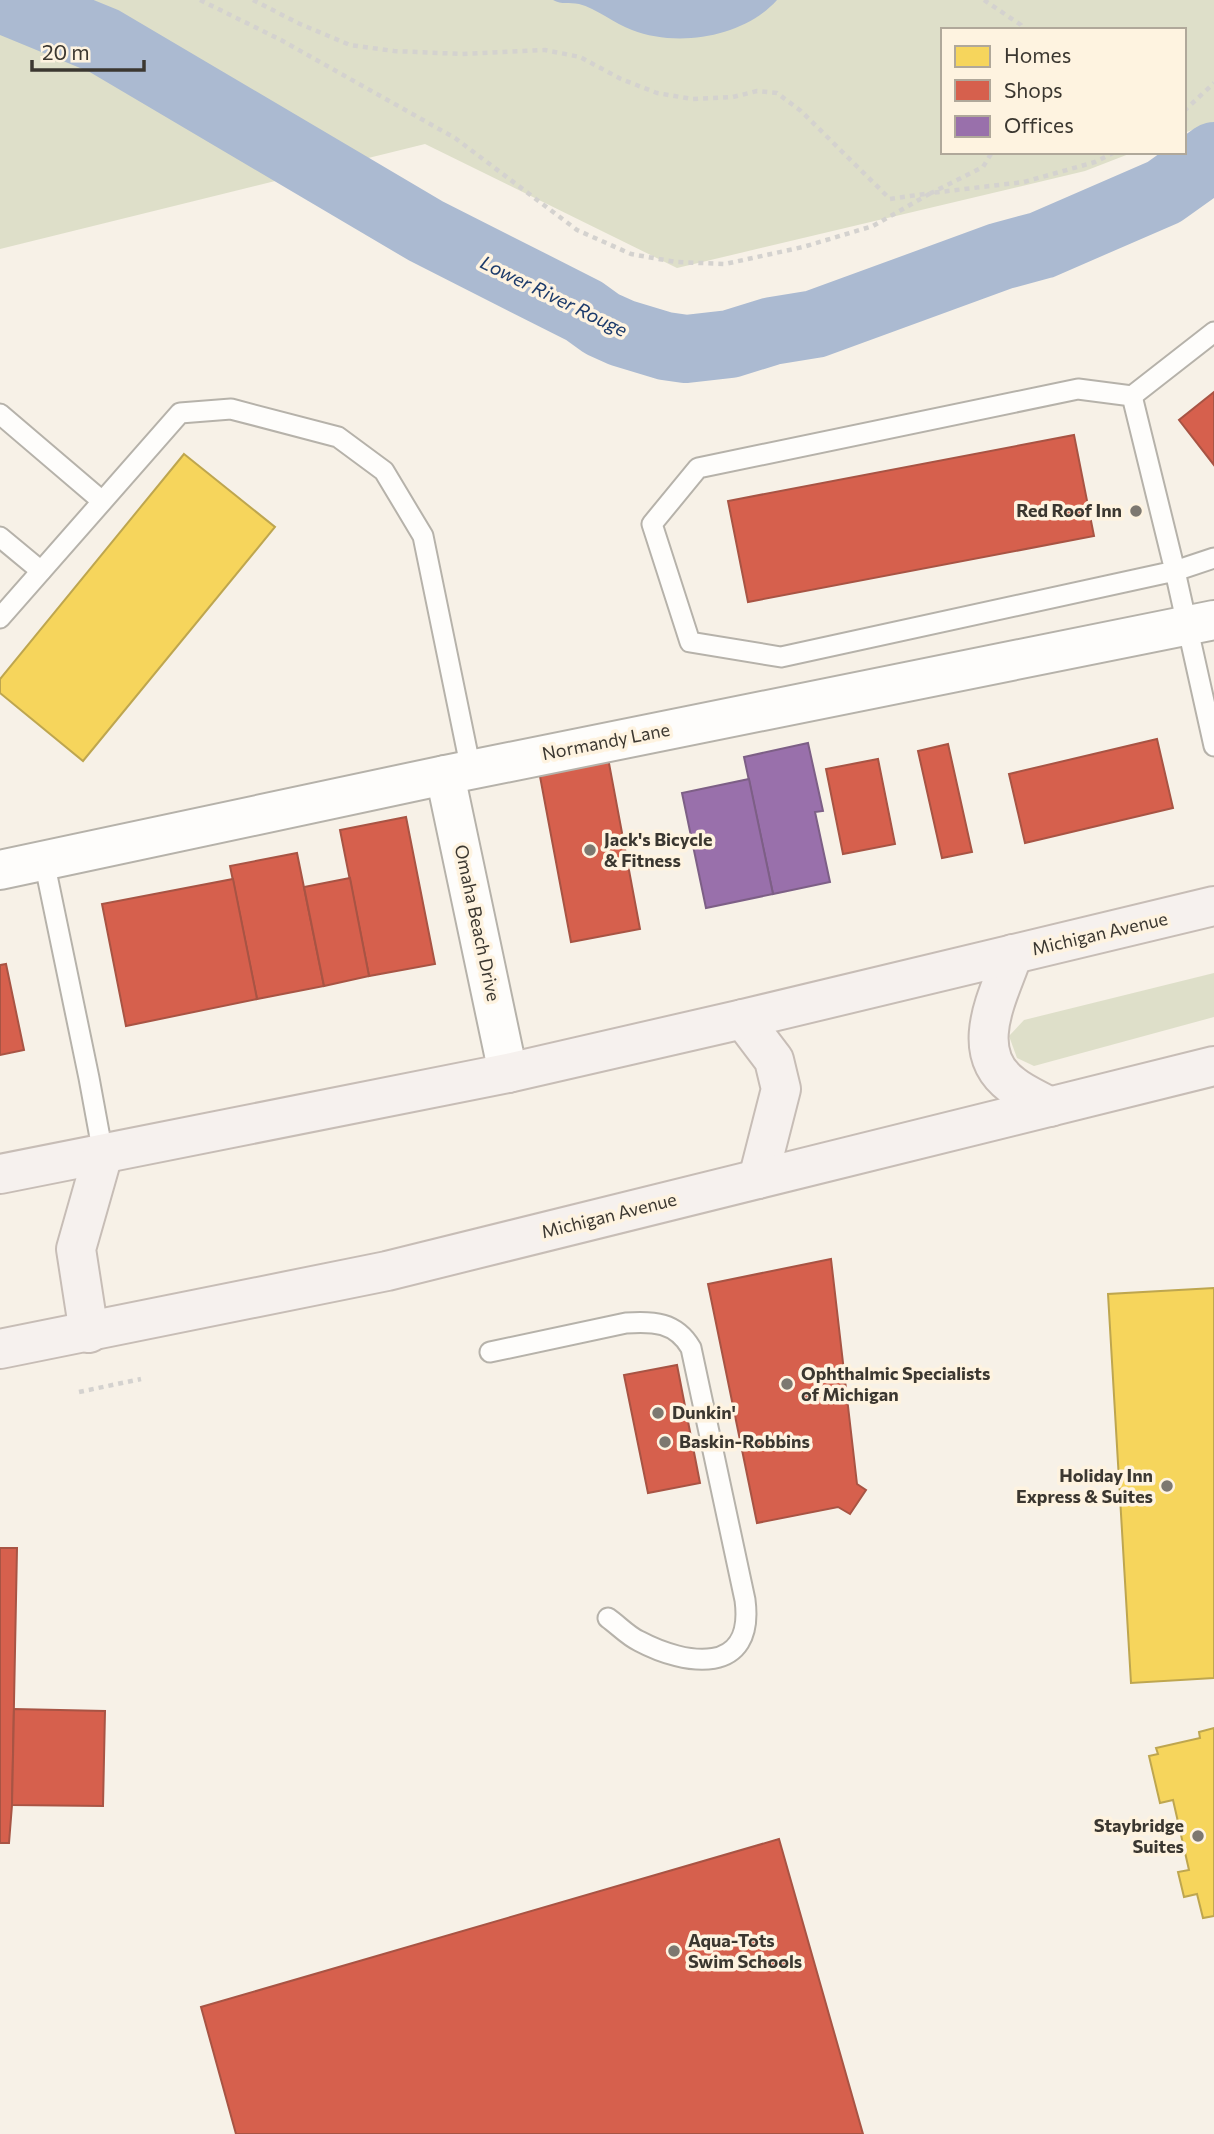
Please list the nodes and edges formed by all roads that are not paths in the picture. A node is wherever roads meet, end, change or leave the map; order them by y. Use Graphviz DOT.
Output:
graph roads {
  1 [pos="1214,332"];
  2 [pos="1132,396"];
  3 [pos="0,414"];
  4 [pos="102,501"];
  5 [pos="0,537"];
  6 [pos="1214,558"];
  7 [pos="41,571"];
  8 [pos="1175,571"];
  9 [pos="0,618"];
  10 [pos="1201,622"];
  11 [pos="1214,746"];
  12 [pos="458,772"];
  13 [pos="44,860"];
  14 [pos="0,870"];
  15 [pos="1214,906"];
  16 [pos="1013,954"];
  17 [pos="743,1019"];
  18 [pos="1214,1066"];
  19 [pos="508,1073"];
  20 [pos="1050,1107"];
  21 [pos="103,1154"];
  22 [pos="0,1174"];
  23 [pos="758,1180"];
  24 [pos="89,1333"];
  25 [pos="0,1349"];
  26 [pos="490,1352"];
  27 [pos="608,1618"];
  1 -- 2 [label="lane"];
  2 -- 8 [label="lane"];
  2 -- 8 [label="lane"];
  3 -- 4 [label="lane"];
  4 -- 7 [label="lane"];
  4 -- 12 [label="lane"];
  5 -- 7 [label="lane"];
  6 -- 8 [label="lane"];
  7 -- 9 [label="lane"];
  8 -- 10 [label="lane"];
  10 -- 11 [label="lane"];
  10 -- 12 [label="street, Normandy Lane"];
  12 -- 13 [label="street, Normandy Lane"];
  12 -- 19 [label="street, Omaha Beach Drive"];
  13 -- 14 [label="street, Normandy Lane"];
  13 -- 21 [label="lane"];
  15 -- 16 [label="main road, Michigan Avenue"];
  16 -- 17 [label="main road, Michigan Avenue"];
  16 -- 20 [label="main road"];
  17 -- 19 [label="main road, Michigan Avenue"];
  17 -- 23 [label="main road"];
  18 -- 20 [label="main road, Michigan Avenue"];
  19 -- 21 [label="main road, Michigan Avenue"];
  20 -- 23 [label="main road, Michigan Avenue"];
  21 -- 22 [label="main road, Michigan Avenue"];
  21 -- 24 [label="main road"];
  23 -- 24 [label="main road, Michigan Avenue"];
  24 -- 25 [label="main road, Michigan Avenue"];
  26 -- 27 [label="lane"];
}
